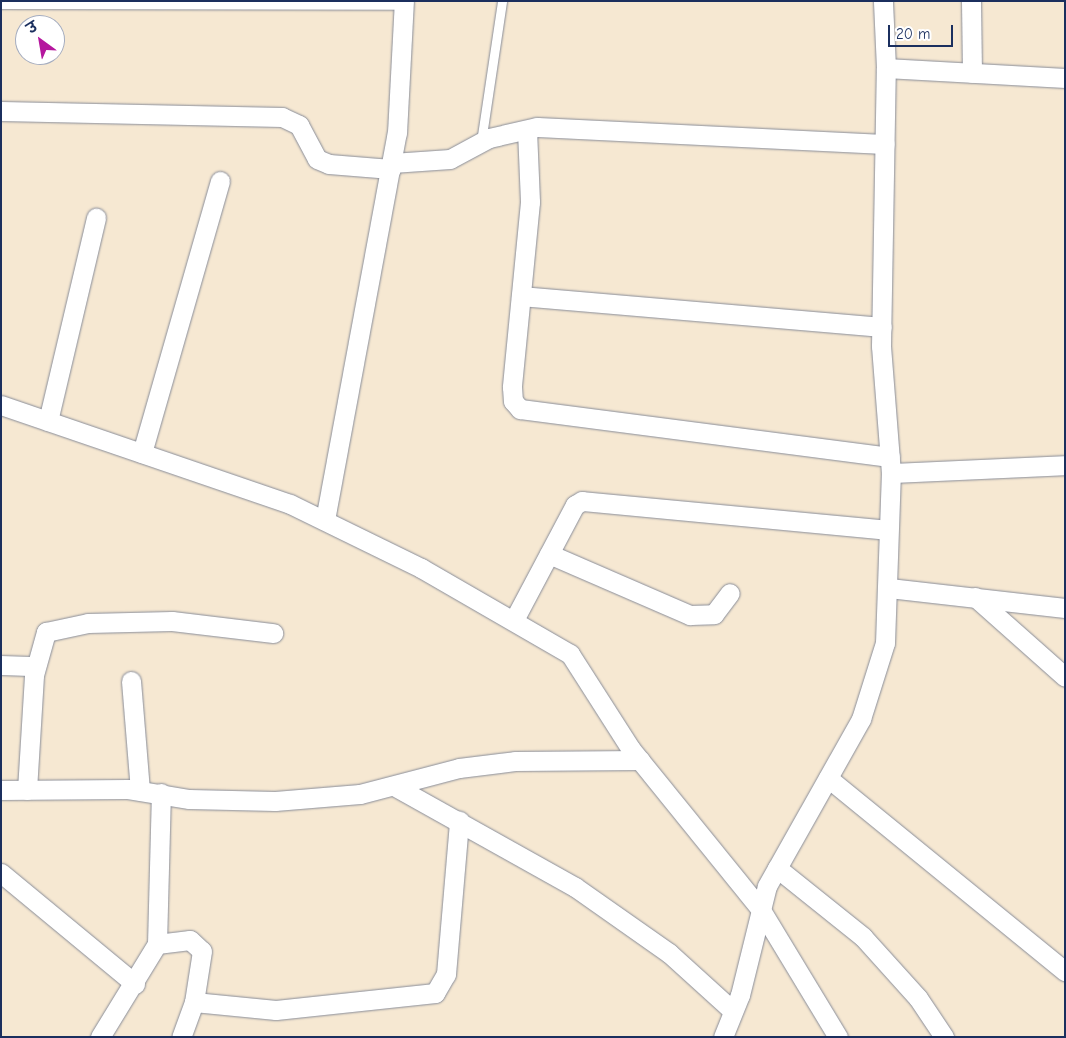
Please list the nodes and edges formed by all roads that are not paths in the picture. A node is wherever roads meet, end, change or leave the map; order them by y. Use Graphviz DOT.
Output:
graph roads {
  1 [pos="502,1"];
  2 [pos="883,1"];
  3 [pos="971,1"];
  4 [pos="404,3"];
  5 [pos="1,4"];
  6 [pos="886,68"];
  7 [pos="972,73"];
  8 [pos="1065,78"];
  9 [pos="1,111"];
  10 [pos="527,130"];
  11 [pos="481,142"];
  12 [pos="885,144"];
  13 [pos="391,166"];
  14 [pos="220,181"];
  15 [pos="96,218"];
  16 [pos="520,296"];
  17 [pos="882,327"];
  18 [pos="1,405"];
  19 [pos="48,421"];
  20 [pos="142,453"];
  21 [pos="891,465"];
  22 [pos="1065,465"];
  23 [pos="326,520"];
  24 [pos="888,530"];
  25 [pos="549,554"];
  26 [pos="889,588"];
  27 [pos="730,593"];
  28 [pos="975,597"];
  29 [pos="1065,608"];
  30 [pos="514,620"];
  31 [pos="273,633"];
  32 [pos="1,665"];
  33 [pos="35,666"];
  34 [pos="1065,677"];
  35 [pos="131,680"];
  36 [pos="640,760"];
  37 [pos="828,778"];
  38 [pos="396,787"];
  39 [pos="1,790"];
  40 [pos="27,790"];
  41 [pos="140,791"];
  42 [pos="161,792"];
  43 [pos="459,821"];
  44 [pos="777,868"];
  45 [pos="1,873"];
  46 [pos="761,910"];
  47 [pos="156,944"];
  48 [pos="1065,971"];
  49 [pos="135,984"];
  50 [pos="194,1002"];
  51 [pos="734,1011"];
  52 [pos="100,1037"];
  53 [pos="181,1037"];
  54 [pos="723,1037"];
  55 [pos="838,1037"];
  56 [pos="944,1037"];
  1 -- 11 [label="lane"];
  2 -- 6 [label="street"];
  3 -- 7 [label="street"];
  4 -- 5 [label="lane"];
  4 -- 13 [label="street"];
  6 -- 7 [label="street"];
  6 -- 12 [label="street"];
  7 -- 8 [label="street"];
  9 -- 13 [label="street"];
  10 -- 11 [label="street"];
  10 -- 12 [label="street"];
  10 -- 16 [label="street"];
  11 -- 13 [label="street"];
  12 -- 17 [label="street"];
  13 -- 23 [label="street"];
  14 -- 20 [label="street"];
  15 -- 19 [label="street"];
  16 -- 17 [label="street"];
  16 -- 21 [label="street"];
  17 -- 21 [label="street"];
  18 -- 19 [label="street"];
  19 -- 20 [label="street"];
  20 -- 23 [label="street"];
  21 -- 22 [label="street"];
  21 -- 24 [label="street"];
  23 -- 30 [label="street"];
  24 -- 25 [label="street"];
  24 -- 26 [label="street"];
  25 -- 27 [label="street"];
  25 -- 30 [label="street"];
  26 -- 28 [label="street"];
  26 -- 37 [label="street"];
  28 -- 29 [label="street"];
  28 -- 34 [label="street"];
  30 -- 36 [label="street"];
  31 -- 33 [label="street"];
  32 -- 33 [label="street"];
  33 -- 40 [label="street"];
  35 -- 41 [label="street"];
  36 -- 38 [label="street"];
  36 -- 46 [label="street"];
  37 -- 44 [label="street"];
  37 -- 48 [label="street"];
  38 -- 42 [label="street"];
  38 -- 43 [label="street"];
  39 -- 40 [label="street"];
  40 -- 41 [label="street"];
  41 -- 42 [label="street"];
  42 -- 47 [label="street"];
  43 -- 50 [label="street"];
  43 -- 51 [label="street"];
  44 -- 46 [label="street"];
  44 -- 56 [label="street"];
  45 -- 49 [label="street"];
  46 -- 51 [label="street"];
  46 -- 55 [label="street"];
  47 -- 49 [label="street"];
  47 -- 50 [label="street"];
  49 -- 52 [label="street"];
  50 -- 53 [label="street"];
  51 -- 54 [label="street"];
}
